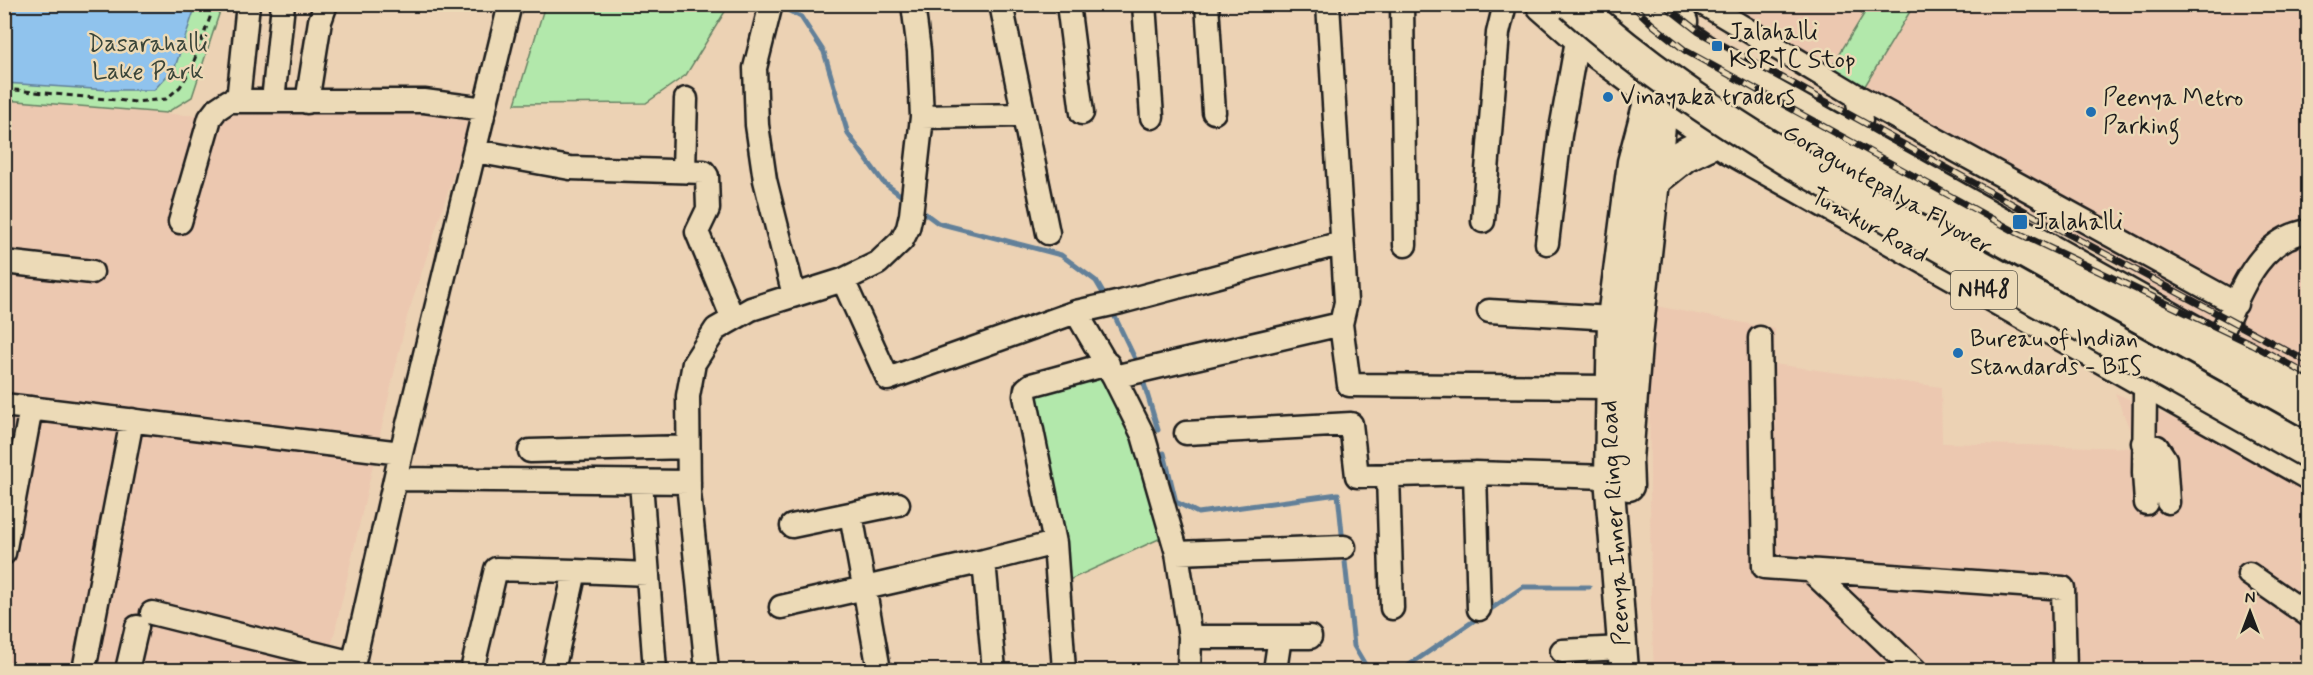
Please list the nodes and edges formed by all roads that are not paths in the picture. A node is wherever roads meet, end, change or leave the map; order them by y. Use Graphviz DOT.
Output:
graph roads {
  1 [pos="248,4"];
  2 [pos="283,4"];
  3 [pos="326,4"];
  4 [pos="510,4"];
  5 [pos="771,4"];
  6 [pos="913,4"];
  7 [pos="1000,4"];
  8 [pos="1068,4"];
  9 [pos="1144,4"];
  10 [pos="1208,4"];
  11 [pos="1328,4"];
  12 [pos="1402,4"];
  13 [pos="1505,4"];
  14 [pos="1528,4"];
  15 [pos="1543,4"];
  16 [pos="1573,4"];
  17 [pos="1602,4"];
  18 [pos="1623,4"];
  19 [pos="1649,4"];
  20 [pos="1684,25"];
  21 [pos="1576,46"];
  22 [pos="1649,89"];
  23 [pos="1857,96"];
  24 [pos="686,99"];
  25 [pos="238,101"];
  26 [pos="273,101"];
  27 [pos="307,102"];
  28 [pos="485,108"];
  29 [pos="1214,112"];
  30 [pos="1082,113"];
  31 [pos="1022,115"];
  32 [pos="922,117"];
  33 [pos="1152,117"];
  34 [pos="1854,136"];
  35 [pos="1725,144"];
  36 [pos="475,151"];
  37 [pos="684,170"];
  38 [pos="1654,179"];
  39 [pos="1483,221"];
  40 [pos="180,222"];
  41 [pos="2308,231"];
  42 [pos="1048,233"];
  43 [pos="1342,243"];
  44 [pos="1547,243"];
  45 [pos="1404,245"];
  46 [pos="4,262"];
  47 [pos="92,272"];
  48 [pos="843,280"];
  49 [pos="794,295"];
  50 [pos="2236,304"];
  51 [pos="1490,311"];
  52 [pos="1076,312"];
  53 [pos="1612,318"];
  54 [pos="733,319"];
  55 [pos="1341,324"];
  56 [pos="1760,338"];
  57 [pos="2219,339"];
  58 [pos="1125,370"];
  59 [pos="1348,385"];
  60 [pos="1610,387"];
  61 [pos="2308,390"];
  62 [pos="2145,395"];
  63 [pos="4,405"];
  64 [pos="31,408"];
  65 [pos="2308,410"];
  66 [pos="132,420"];
  67 [pos="1351,424"];
  68 [pos="2308,427"];
  69 [pos="1186,434"];
  70 [pos="688,447"];
  71 [pos="530,451"];
  72 [pos="2308,451"];
  73 [pos="401,453"];
  74 [pos="2308,472"];
  75 [pos="1475,473"];
  76 [pos="1388,475"];
  77 [pos="1609,477"];
  78 [pos="396,479"];
  79 [pos="641,482"];
  80 [pos="689,482"];
  81 [pos="2308,486"];
  82 [pos="2157,502"];
  83 [pos="897,504"];
  84 [pos="851,514"];
  85 [pos="792,526"];
  86 [pos="1055,543"];
  87 [pos="1344,548"];
  88 [pos="4,553"];
  89 [pos="1177,553"];
  90 [pos="984,561"];
  91 [pos="1810,570"];
  92 [pos="575,571"];
  93 [pos="648,574"];
  94 [pos="2249,574"];
  95 [pos="865,586"];
  96 [pos="782,606"];
  97 [pos="1392,608"];
  98 [pos="1479,609"];
  99 [pos="2308,615"];
  100 [pos="1190,637"];
  101 [pos="1280,637"];
  102 [pos="1310,637"];
  103 [pos="1562,651"];
  104 [pos="1628,663"];
  105 [pos="352,667"];
  106 [pos="84,670"];
  107 [pos="127,670"];
  108 [pos="472,670"];
  109 [pos="553,670"];
  110 [pos="655,670"];
  111 [pos="707,670"];
  112 [pos="879,670"];
  113 [pos="994,670"];
  114 [pos="1064,670"];
  115 [pos="1189,670"];
  116 [pos="1275,670"];
  117 [pos="1915,670"];
  118 [pos="2066,670"];
  1 -- 25 [label="street"];
  2 -- 26 [label="street"];
  3 -- 27 [label="street"];
  4 -- 28 [label="street"];
  5 -- 49 [label="street"];
  6 -- 32 [label="street"];
  7 -- 31 [label="street"];
  8 -- 30 [label="street"];
  9 -- 33 [label="street"];
  10 -- 29 [label="street"];
  11 -- 43 [label="street"];
  12 -- 45 [label="street"];
  13 -- 39 [label="street"];
  14 -- 21 [label="street"];
  15 -- 22 [label="highway, Tumkur Road / NH48"];
  16 -- 72 [label="highway, Goraguntepalya Flyover, bridge"];
  17 -- 68 [label="highway, Goraguntepalya Flyover"];
  18 -- 20 [label="highway, NH48"];
  19 -- 20 [label="street"];
  20 -- 22 [label="main road"];
  20 -- 23 [label="street"];
  20 -- 34 [label="street"];
  20 -- 65 [label="highway, NH48"];
  21 -- 22 [label="street"];
  21 -- 44 [label="street"];
  22 -- 35 [label="highway, Tumkur Road / NH48"];
  22 -- 38 [label="main road, Peenya Inner Ring Road"];
  22 -- 53 [label="main road, Peenya Inner Ring Road"];
  23 -- 34 [label="street"];
  23 -- 50 [label="street"];
  24 -- 37 [label="street"];
  25 -- 26 [label="street"];
  25 -- 40 [label="street"];
  26 -- 27 [label="street"];
  27 -- 28 [label="street"];
  28 -- 36 [label="street"];
  31 -- 32 [label="street"];
  31 -- 42 [label="street"];
  32 -- 48 [label="street"];
  34 -- 57 [label="street"];
  35 -- 38 [label="highway"];
  35 -- 62 [label="street"];
  35 -- 74 [label="highway, Tumkur Road / NH48"];
  36 -- 37 [label="street"];
  36 -- 73 [label="street"];
  37 -- 54 [label="street"];
  38 -- 104 [label="main road, Peenya Inner Ring Road"];
  41 -- 50 [label="street"];
  43 -- 52 [label="street"];
  43 -- 55 [label="street"];
  46 -- 47 [label="street"];
  48 -- 49 [label="street"];
  48 -- 52 [label="street"];
  49 -- 54 [label="street"];
  50 -- 57 [label="street"];
  51 -- 53 [label="street"];
  52 -- 58 [label="street"];
  53 -- 60 [label="main road, Peenya Inner Ring Road"];
  54 -- 70 [label="street"];
  55 -- 58 [label="street"];
  55 -- 59 [label="street"];
  56 -- 91 [label="street"];
  57 -- 61 [label="street"];
  58 -- 86 [label="street"];
  58 -- 89 [label="street"];
  59 -- 60 [label="street"];
  59 -- 67 [label="street"];
  60 -- 77 [label="main road, Peenya Inner Ring Road"];
  62 -- 81 [label="street"];
  62 -- 82 [label="street"];
  63 -- 64 [label="street"];
  64 -- 66 [label="street"];
  64 -- 88 [label="street"];
  66 -- 73 [label="street"];
  66 -- 106 [label="street"];
  67 -- 69 [label="street"];
  67 -- 76 [label="street"];
  70 -- 71 [label="street"];
  70 -- 80 [label="street"];
  73 -- 78 [label="street"];
  75 -- 76 [label="street"];
  75 -- 77 [label="street"];
  75 -- 98 [label="street"];
  76 -- 97 [label="street"];
  77 -- 104 [label="main road, Peenya Inner Ring Road"];
  78 -- 79 [label="street"];
  78 -- 105 [label="street"];
  79 -- 80 [label="street"];
  79 -- 93 [label="street"];
  80 -- 111 [label="street"];
  83 -- 84 [label="street"];
  84 -- 85 [label="street"];
  84 -- 95 [label="street"];
  86 -- 90 [label="street"];
  86 -- 114 [label="street"];
  87 -- 89 [label="street"];
  89 -- 100 [label="street"];
  90 -- 95 [label="street"];
  90 -- 113 [label="street"];
  91 -- 117 [label="street"];
  91 -- 118 [label="street"];
  92 -- 93 [label="street"];
  92 -- 108 [label="street"];
  92 -- 109 [label="street"];
  93 -- 110 [label="street"];
  94 -- 99 [label="street"];
  95 -- 96 [label="street"];
  95 -- 112 [label="street"];
  100 -- 101 [label="street"];
  100 -- 115 [label="street"];
  101 -- 102 [label="street"];
  101 -- 116 [label="street"];
  103 -- 104 [label="street"];
  105 -- 107 [label="street"];
}
